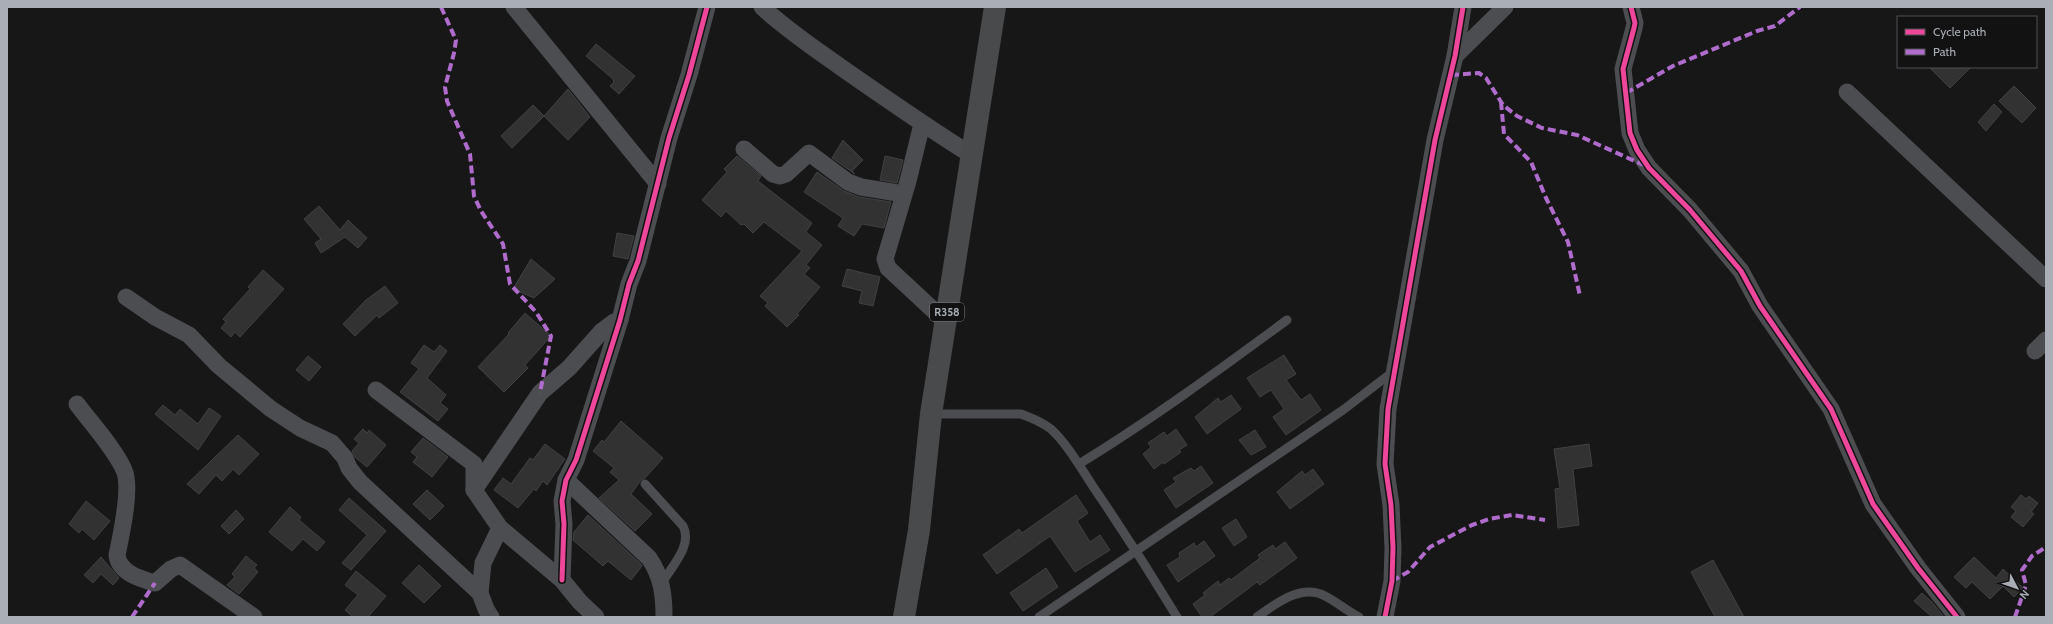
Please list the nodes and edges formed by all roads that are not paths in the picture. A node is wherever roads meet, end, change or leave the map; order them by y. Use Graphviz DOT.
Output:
graph roads {
  1 [pos="514,7"];
  2 [pos="707,7"];
  3 [pos="762,7"];
  4 [pos="995,7"];
  5 [pos="1463,7"];
  6 [pos="1505,7"];
  7 [pos="1631,7"];
  8 [pos="1456,56"];
  9 [pos="1847,92"];
  10 [pos="922,124"];
  11 [pos="744,149"];
  12 [pos="973,156"];
  13 [pos="658,184"];
  14 [pos="904,194"];
  15 [pos="2046,279"];
  16 [pos="126,297"];
  17 [pos="620,320"];
  18 [pos="1287,320"];
  19 [pos="945,321"];
  20 [pos="1394,371"];
  21 [pos="376,390"];
  22 [pos="78,404"];
  23 [pos="931,414"];
  24 [pos="1079,464"];
  25 [pos="566,480"];
  26 [pos="645,484"];
  27 [pos="474,490"];
  28 [pos="500,528"];
  29 [pos="1136,550"];
  30 [pos="562,580"];
  31 [pos="662,582"];
  32 [pos="480,593"];
  33 [pos="254,617"];
  34 [pos="491,617"];
  35 [pos="596,617"];
  36 [pos="664,617"];
  37 [pos="904,617"];
  38 [pos="1039,617"];
  39 [pos="1177,617"];
  40 [pos="1256,617"];
  41 [pos="1359,617"];
  42 [pos="1385,617"];
  43 [pos="1957,617"];
  1 -- 13 [label="street"];
  2 -- 13 [label="street"];
  3 -- 10 [label="street"];
  4 -- 12 [label="main road, R358"];
  5 -- 8 [label="street"];
  6 -- 8 [label="street"];
  7 -- 43 [label="street"];
  8 -- 20 [label="street"];
  9 -- 15 [label="street"];
  10 -- 12 [label="street"];
  10 -- 14 [label="street"];
  11 -- 14 [label="street"];
  12 -- 19 [label="main road, R358"];
  13 -- 17 [label="street"];
  14 -- 19 [label="street"];
  16 -- 32 [label="street"];
  17 -- 25 [label="street"];
  17 -- 27 [label="street"];
  18 -- 24 [label="lane"];
  19 -- 23 [label="main road, R358"];
  20 -- 29 [label="lane"];
  20 -- 42 [label="street"];
  21 -- 27 [label="street"];
  22 -- 33 [label="street"];
  23 -- 24 [label="lane"];
  23 -- 37 [label="main road, R358"];
  24 -- 29 [label="lane"];
  25 -- 30 [label="street"];
  25 -- 31 [label="street"];
  26 -- 31 [label="lane"];
  27 -- 28 [label="street"];
  28 -- 30 [label="street"];
  28 -- 32 [label="street"];
  29 -- 38 [label="lane"];
  29 -- 39 [label="lane"];
  30 -- 35 [label="street"];
  31 -- 36 [label="street"];
  32 -- 34 [label="street"];
  40 -- 41 [label="lane"];
}
